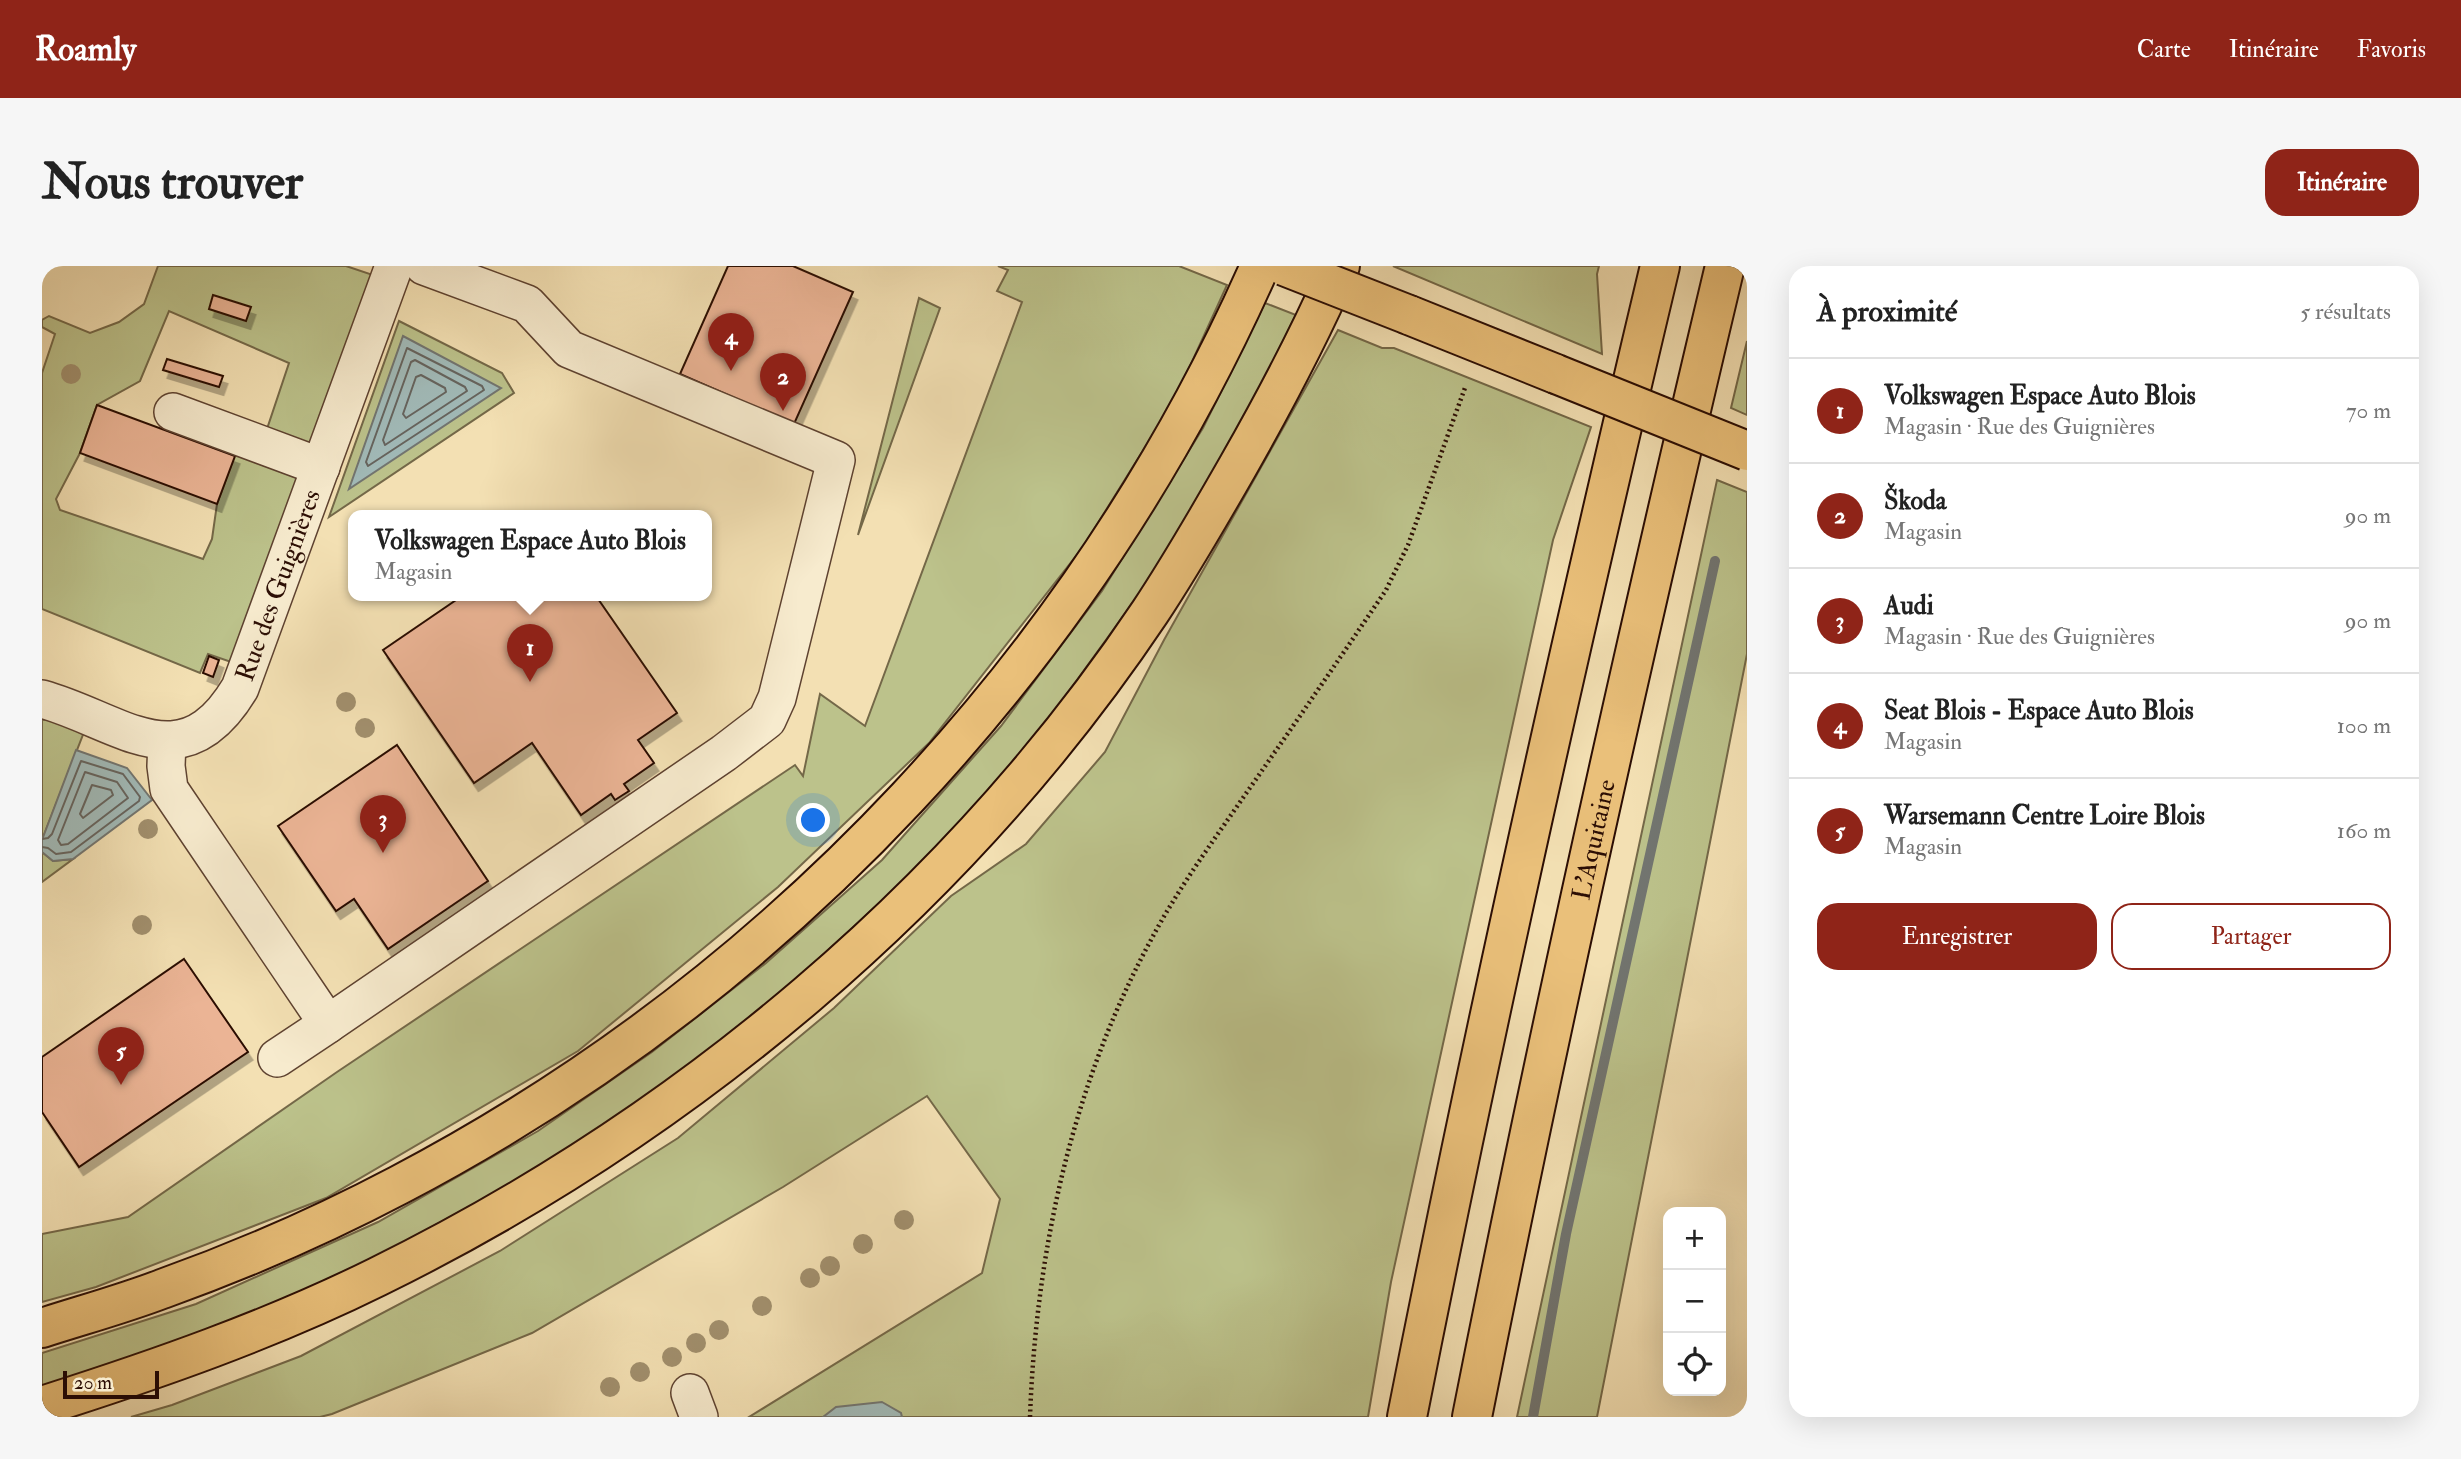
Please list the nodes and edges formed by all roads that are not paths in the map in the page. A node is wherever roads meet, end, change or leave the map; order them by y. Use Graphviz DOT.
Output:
graph roads {
  1 [pos="1260,266"];
  2 [pos="1284,266"];
  3 [pos="1340,266"];
  4 [pos="1660,266"];
  5 [pos="1725,266"];
  6 [pos="399,267"];
  7 [pos="173,412"];
  8 [pos="1747,452"];
  9 [pos="321,467"];
  10 [pos="42,699"];
  11 [pos="167,741"];
  12 [pos="328,1024"];
  13 [pos="277,1058"];
  14 [pos="42,1328"];
  15 [pos="42,1406"];
  16 [pos="1407,1417"];
  17 [pos="1472,1417"];
  1 -- 14 [label="main road"];
  2 -- 8 [label="main road, bridge"];
  3 -- 15 [label="main road"];
  4 -- 16 [label="main road"];
  5 -- 17 [label="main road, L'Aquitaine"];
  6 -- 9 [label="street, Rue des Guignières"];
  6 -- 12 [label="street"];
  7 -- 9 [label="street"];
  9 -- 11 [label="street, Rue des Guignières"];
  10 -- 11 [label="street, Rue des Guignières"];
  11 -- 12 [label="street"];
  12 -- 13 [label="street"];
}
